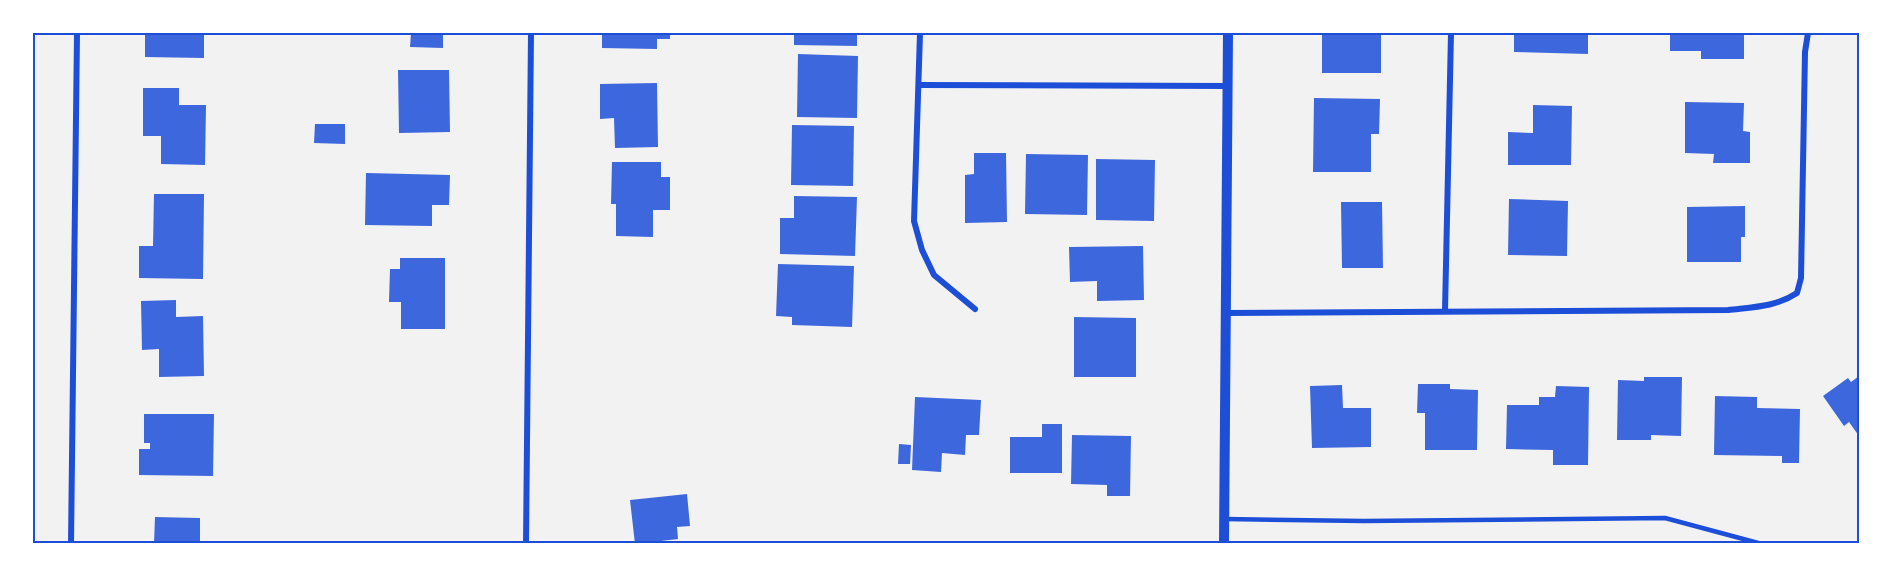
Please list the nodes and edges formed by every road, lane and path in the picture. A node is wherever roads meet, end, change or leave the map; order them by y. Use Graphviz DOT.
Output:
graph roads {
  1 [pos="77,33"];
  2 [pos="531,33"];
  3 [pos="920,33"];
  4 [pos="1228,33"];
  5 [pos="1451,33"];
  6 [pos="1808,33"];
  7 [pos="919,85"];
  8 [pos="1228,86"];
  9 [pos="975,309"];
  10 [pos="1445,311"];
  11 [pos="1226,314"];
  12 [pos="1224,519"];
  13 [pos="71,544"];
  14 [pos="526,544"];
  15 [pos="1224,544"];
  16 [pos="1762,544"];
  1 -- 13 [label="street"];
  2 -- 14 [label="street"];
  3 -- 7 [label="street"];
  4 -- 8 [label="street"];
  5 -- 10 [label="street"];
  6 -- 10 [label="street"];
  7 -- 8 [label="street"];
  7 -- 9 [label="street"];
  8 -- 11 [label="street"];
  10 -- 11 [label="street"];
  11 -- 12 [label="street"];
  12 -- 15 [label="street"];
  12 -- 16 [label="lane"];
}
